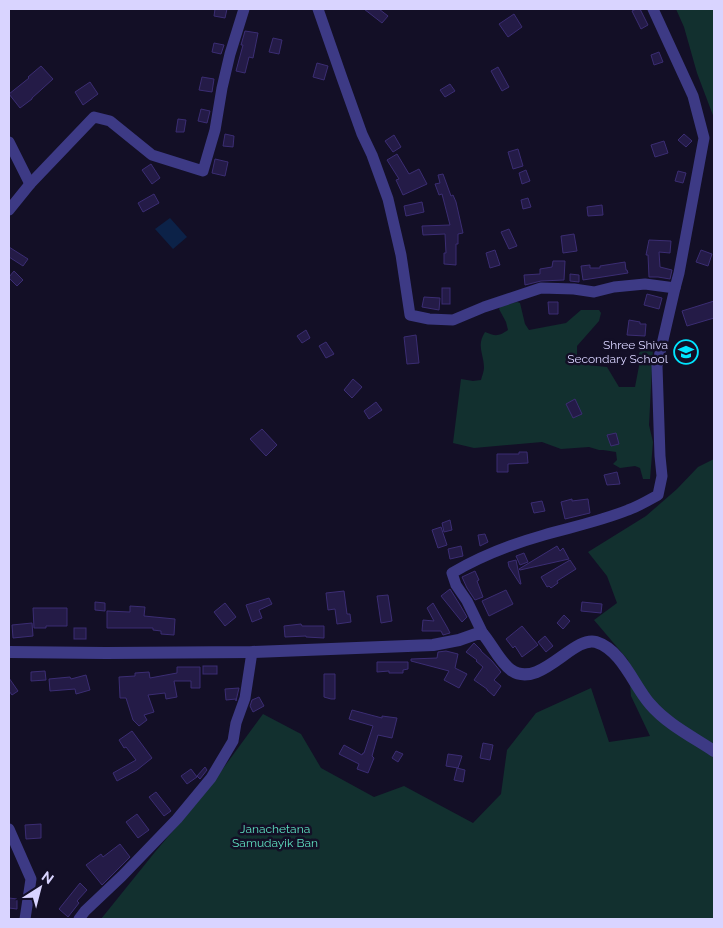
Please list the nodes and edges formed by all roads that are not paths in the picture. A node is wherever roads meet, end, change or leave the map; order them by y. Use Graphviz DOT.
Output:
graph roads {
  1 [pos="244,9"];
  2 [pos="318,9"];
  3 [pos="653,9"];
  4 [pos="9,142"];
  5 [pos="30,184"];
  6 [pos="9,210"];
  7 [pos="674,288"];
  8 [pos="484,634"];
  9 [pos="9,652"];
  10 [pos="252,652"];
  11 [pos="714,752"];
  12 [pos="9,829"];
  13 [pos="25,919"];
  14 [pos="79,919"];
  1 -- 5 [label="street"];
  2 -- 7 [label="street"];
  3 -- 7 [label="street"];
  4 -- 5 [label="street"];
  5 -- 6 [label="street"];
  7 -- 8 [label="street"];
  8 -- 10 [label="street"];
  8 -- 11 [label="street"];
  9 -- 10 [label="street"];
  10 -- 14 [label="street"];
  12 -- 13 [label="street"];
}
